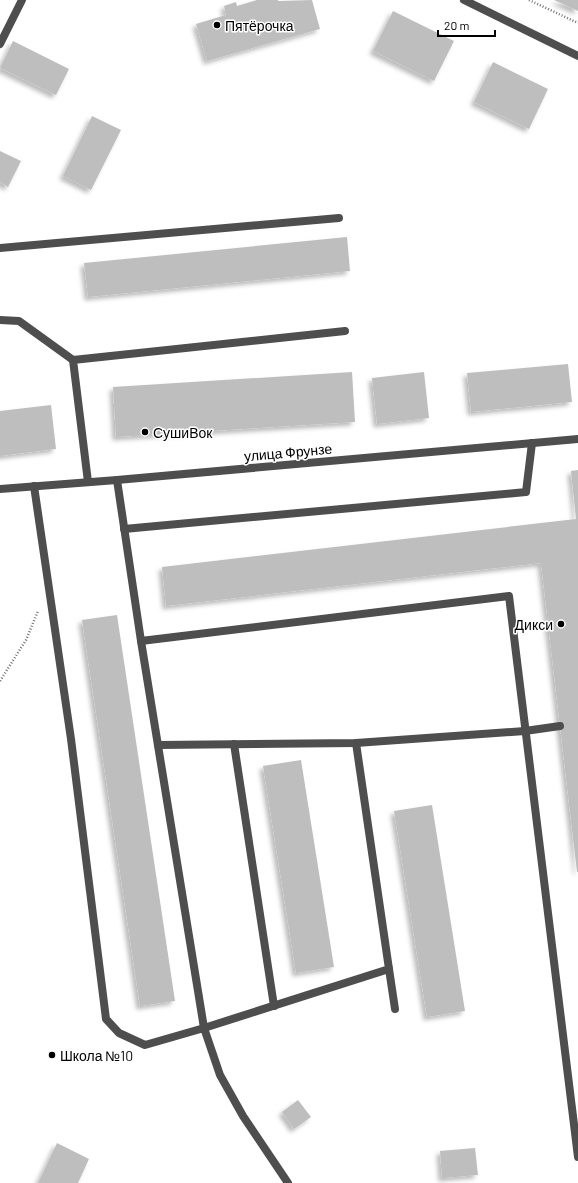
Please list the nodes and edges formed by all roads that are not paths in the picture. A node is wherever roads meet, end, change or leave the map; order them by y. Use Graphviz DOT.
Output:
graph roads {
  1 [pos="22,0"];
  2 [pos="464,0"];
  3 [pos="0,44"];
  4 [pos="578,56"];
  5 [pos="339,218"];
  6 [pos="0,248"];
  7 [pos="0,320"];
  8 [pos="345,331"];
  9 [pos="73,360"];
  10 [pos="578,439"];
  11 [pos="532,443"];
  12 [pos="117,480"];
  13 [pos="88,482"];
  14 [pos="34,486"];
  15 [pos="0,489"];
  16 [pos="124,530"];
  17 [pos="141,641"];
  18 [pos="560,726"];
  19 [pos="525,731"];
  20 [pos="356,742"];
  21 [pos="234,744"];
  22 [pos="158,745"];
  23 [pos="390,969"];
  24 [pos="274,1006"];
  25 [pos="395,1009"];
  26 [pos="204,1028"];
  27 [pos="578,1157"];
  28 [pos="288,1183"];
  1 -- 3 [label="street"];
  2 -- 4 [label="street"];
  5 -- 6 [label="street"];
  7 -- 9 [label="street"];
  8 -- 9 [label="street"];
  9 -- 13 [label="street"];
  10 -- 11 [label="street, улица Фрунзе"];
  11 -- 12 [label="street, улица Фрунзе"];
  11 -- 16 [label="street"];
  12 -- 13 [label="street, улица Фрунзе"];
  12 -- 16 [label="street"];
  13 -- 14 [label="street, улица Фрунзе"];
  14 -- 15 [label="street, улица Фрунзе"];
  14 -- 26 [label="street"];
  16 -- 17 [label="street"];
  17 -- 19 [label="street"];
  17 -- 22 [label="street"];
  18 -- 19 [label="street"];
  19 -- 20 [label="street"];
  19 -- 27 [label="street"];
  20 -- 21 [label="street"];
  20 -- 23 [label="street"];
  21 -- 22 [label="street"];
  21 -- 24 [label="street"];
  22 -- 26 [label="street"];
  23 -- 24 [label="street"];
  23 -- 25 [label="street"];
  24 -- 26 [label="street"];
  26 -- 28 [label="street"];
}
